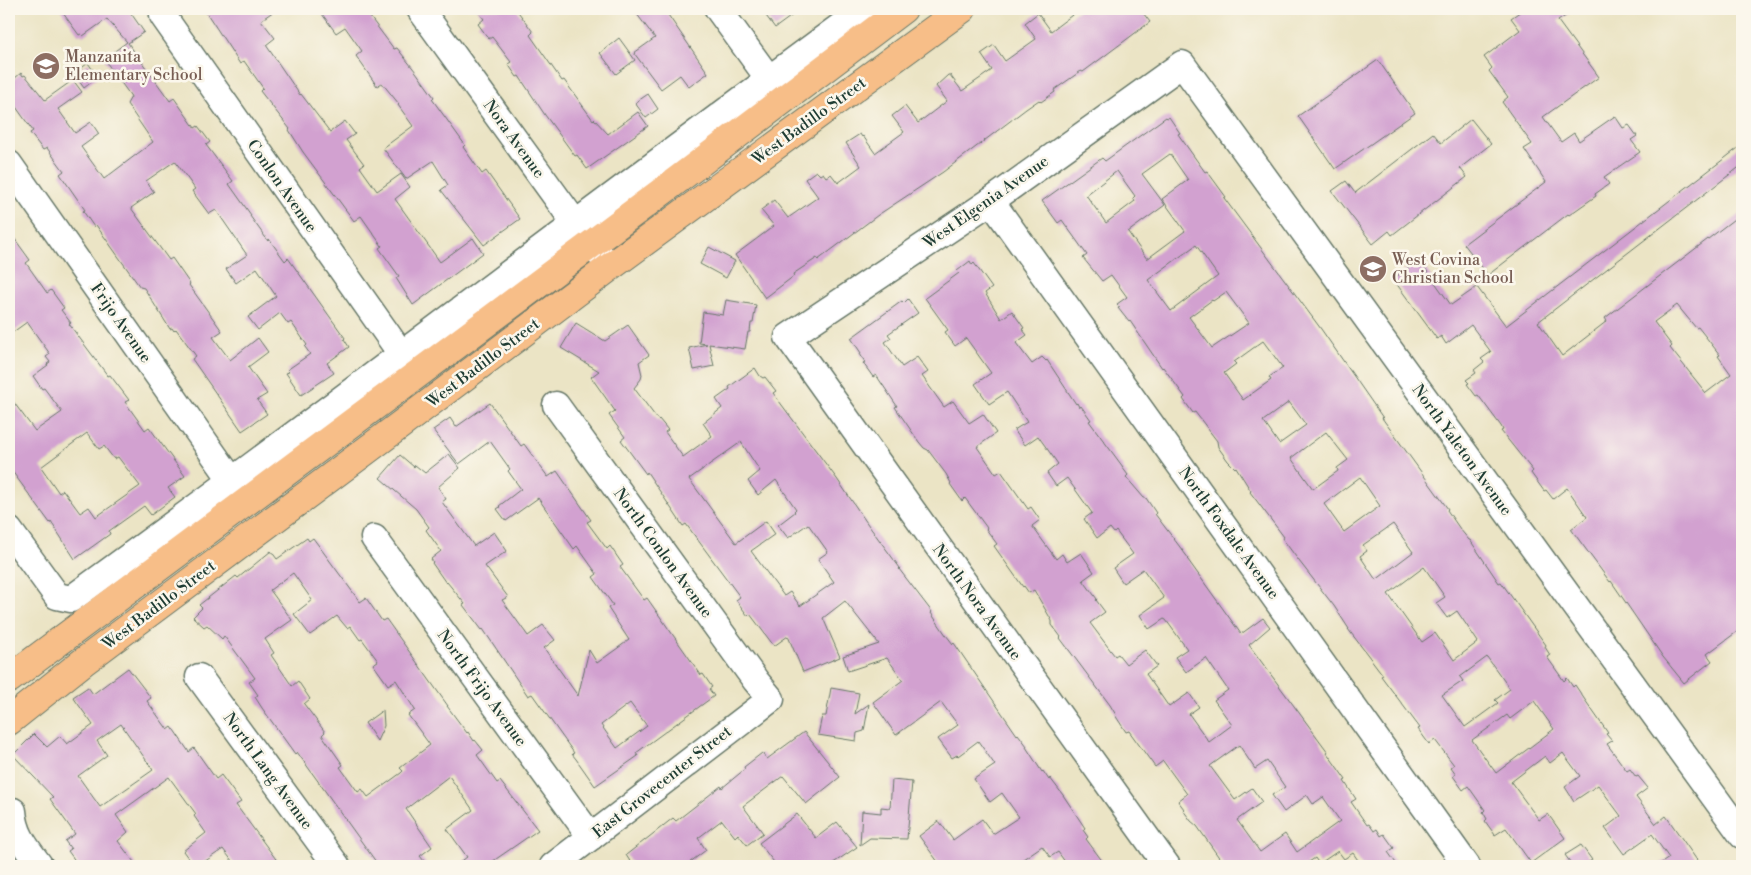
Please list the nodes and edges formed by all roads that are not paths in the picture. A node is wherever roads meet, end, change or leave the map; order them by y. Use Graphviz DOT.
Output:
graph roads {
  1 [pos="420,9"];
  2 [pos="718,9"];
  3 [pos="864,9"];
  4 [pos="903,9"];
  5 [pos="962,9"];
  6 [pos="163,16"];
  7 [pos="1182,64"];
  8 [pos="769,79"];
  9 [pos="9,164"];
  10 [pos="991,201"];
  11 [pos="584,234"];
  12 [pos="610,267"];
  13 [pos="788,337"];
  14 [pos="402,356"];
  15 [pos="556,405"];
  16 [pos="233,482"];
  17 [pos="9,530"];
  18 [pos="374,538"];
  19 [pos="199,677"];
  20 [pos="9,679"];
  21 [pos="771,699"];
  22 [pos="9,721"];
  23 [pos="13,811"];
  24 [pos="1742,835"];
  25 [pos="591,837"];
  26 [pos="40,866"];
  27 [pos="337,866"];
  28 [pos="553,866"];
  29 [pos="1167,866"];
  30 [pos="1467,866"];
  1 -- 11 [label="street, Nora Avenue"];
  2 -- 8 [label="street"];
  3 -- 8 [label="street"];
  4 -- 11 [label="main road, West Badillo Street"];
  5 -- 12 [label="main road, West Badillo Street"];
  6 -- 14 [label="street, Conlon Avenue"];
  7 -- 10 [label="street, West Elgenia Avenue"];
  7 -- 24 [label="street, North Yaleton Avenue"];
  8 -- 11 [label="street"];
  9 -- 16 [label="street, Frijo Avenue"];
  10 -- 13 [label="street, West Elgenia Avenue"];
  10 -- 30 [label="street, North Foxdale Avenue"];
  11 -- 12 [label="street, Nora Avenue"];
  11 -- 14 [label="street"];
  11 -- 20 [label="main road, West Badillo Street"];
  12 -- 22 [label="main road, West Badillo Street"];
  13 -- 29 [label="street, North Nora Avenue"];
  14 -- 16 [label="street"];
  15 -- 21 [label="street, North Conlon Avenue"];
  16 -- 17 [label="street"];
  18 -- 25 [label="street, North Frijo Avenue"];
  19 -- 27 [label="street, North Lang Avenue"];
  21 -- 25 [label="street, East Grovecenter Street"];
  23 -- 26 [label="street"];
  25 -- 28 [label="street, East Grovecenter Street"];
}
